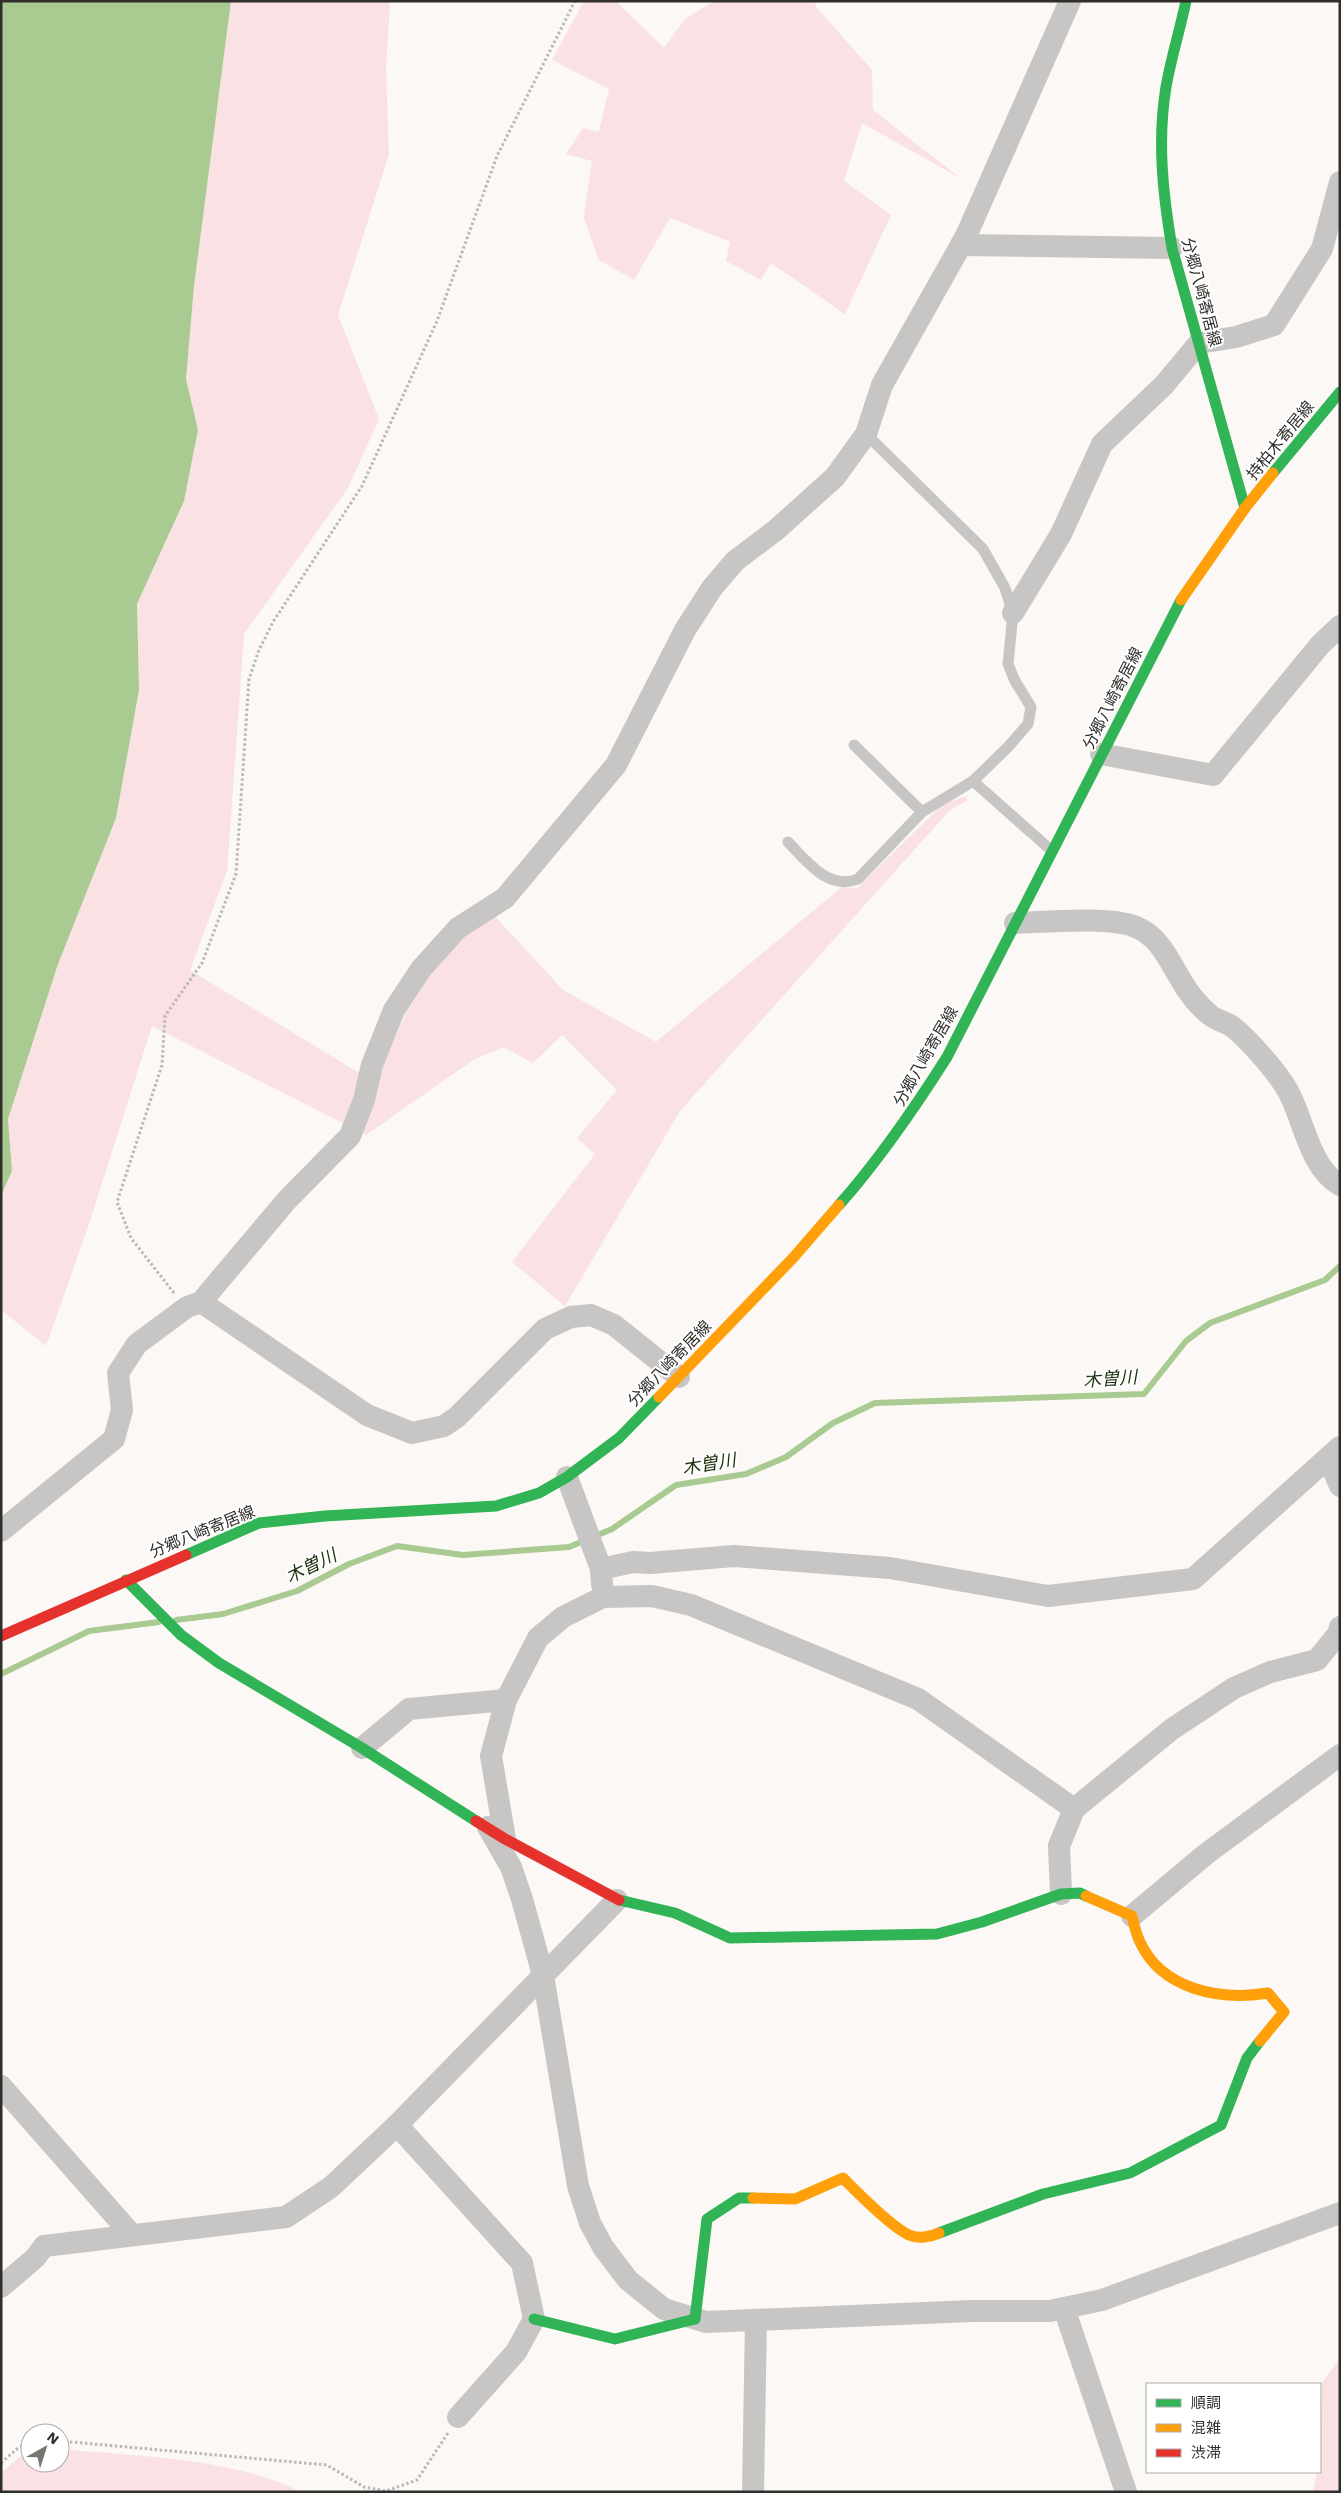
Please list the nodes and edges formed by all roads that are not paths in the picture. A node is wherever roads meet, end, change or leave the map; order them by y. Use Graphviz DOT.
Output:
graph roads {
  1 [pos="1070,1"];
  2 [pos="1186,1"];
  3 [pos="1340,182"];
  4 [pos="961,246"];
  5 [pos="1172,248"];
  6 [pos="1199,343"];
  7 [pos="1340,392"];
  8 [pos="866,434"];
  9 [pos="1245,508"];
  10 [pos="1013,613"];
  11 [pos="1340,626"];
  12 [pos="854,745"];
  13 [pos="1101,754"];
  14 [pos="973,781"];
  15 [pos="922,812"];
  16 [pos="788,842"];
  17 [pos="1053,852"];
  18 [pos="1015,923"];
  19 [pos="1340,1185"];
  20 [pos="194,1304"];
  21 [pos="679,1377"];
  22 [pos="1334,1453"];
  23 [pos="567,1477"];
  24 [pos="1340,1486"];
  25 [pos="1,1531"];
  26 [pos="598,1562"];
  27 [pos="126,1580"];
  28 [pos="603,1597"];
  29 [pos="1340,1627"];
  30 [pos="1,1636"];
  31 [pos="506,1700"];
  32 [pos="362,1748"];
  33 [pos="1340,1755"];
  34 [pos="1074,1808"];
  35 [pos="487,1826"];
  36 [pos="505,1839"];
  37 [pos="1061,1894"];
  38 [pos="617,1900"];
  39 [pos="1132,1916"];
  40 [pos="543,1975"];
  41 [pos="1,2086"];
  42 [pos="397,2125"];
  43 [pos="1340,2213"];
  44 [pos="132,2235"];
  45 [pos="1,2287"];
  46 [pos="1064,2308"];
  47 [pos="534,2319"];
  48 [pos="695,2319"];
  49 [pos="756,2320"];
  50 [pos="458,2417"];
  51 [pos="753,2492"];
  52 [pos="1126,2492"];
  1 -- 4 [label="street"];
  2 -- 5 [label="main road, 分郷八崎寄居線"];
  3 -- 6 [label="street"];
  4 -- 5 [label="street"];
  4 -- 8 [label="street"];
  5 -- 6 [label="main road, 分郷八崎寄居線"];
  6 -- 9 [label="main road, 分郷八崎寄居線"];
  6 -- 10 [label="street"];
  7 -- 9 [label="main road, 持柏木寄居線"];
  8 -- 10 [label="lane"];
  8 -- 20 [label="street"];
  9 -- 13 [label="main road, 分郷八崎寄居線"];
  10 -- 14 [label="lane"];
  11 -- 13 [label="street"];
  12 -- 15 [label="lane"];
  13 -- 17 [label="main road, 分郷八崎寄居線"];
  14 -- 15 [label="lane"];
  14 -- 17 [label="lane"];
  15 -- 16 [label="lane"];
  17 -- 18 [label="main road, 分郷八崎寄居線"];
  18 -- 19 [label="street"];
  18 -- 21 [label="main road, 分郷八崎寄居線"];
  20 -- 21 [label="street"];
  20 -- 25 [label="street"];
  21 -- 23 [label="main road, 分郷八崎寄居線"];
  22 -- 24 [label="street"];
  22 -- 26 [label="street"];
  23 -- 26 [label="street"];
  23 -- 27 [label="main road, 分郷八崎寄居線"];
  26 -- 28 [label="street"];
  27 -- 30 [label="main road, 分郷八崎寄居線"];
  27 -- 32 [label="main road"];
  28 -- 31 [label="street"];
  28 -- 34 [label="street"];
  29 -- 34 [label="street"];
  31 -- 32 [label="street"];
  31 -- 36 [label="street"];
  32 -- 35 [label="main road"];
  33 -- 39 [label="street"];
  34 -- 37 [label="street"];
  35 -- 36 [label="main road"];
  35 -- 40 [label="street"];
  36 -- 38 [label="main road"];
  37 -- 38 [label="main road"];
  37 -- 39 [label="main road"];
  38 -- 40 [label="street"];
  39 -- 48 [label="main road"];
  40 -- 42 [label="street"];
  40 -- 48 [label="street"];
  41 -- 44 [label="street"];
  42 -- 44 [label="street"];
  42 -- 47 [label="street"];
  43 -- 46 [label="street"];
  44 -- 45 [label="street"];
  46 -- 49 [label="street"];
  46 -- 52 [label="street"];
  47 -- 48 [label="main road"];
  47 -- 50 [label="street"];
  48 -- 49 [label="street"];
  49 -- 51 [label="street"];
}
